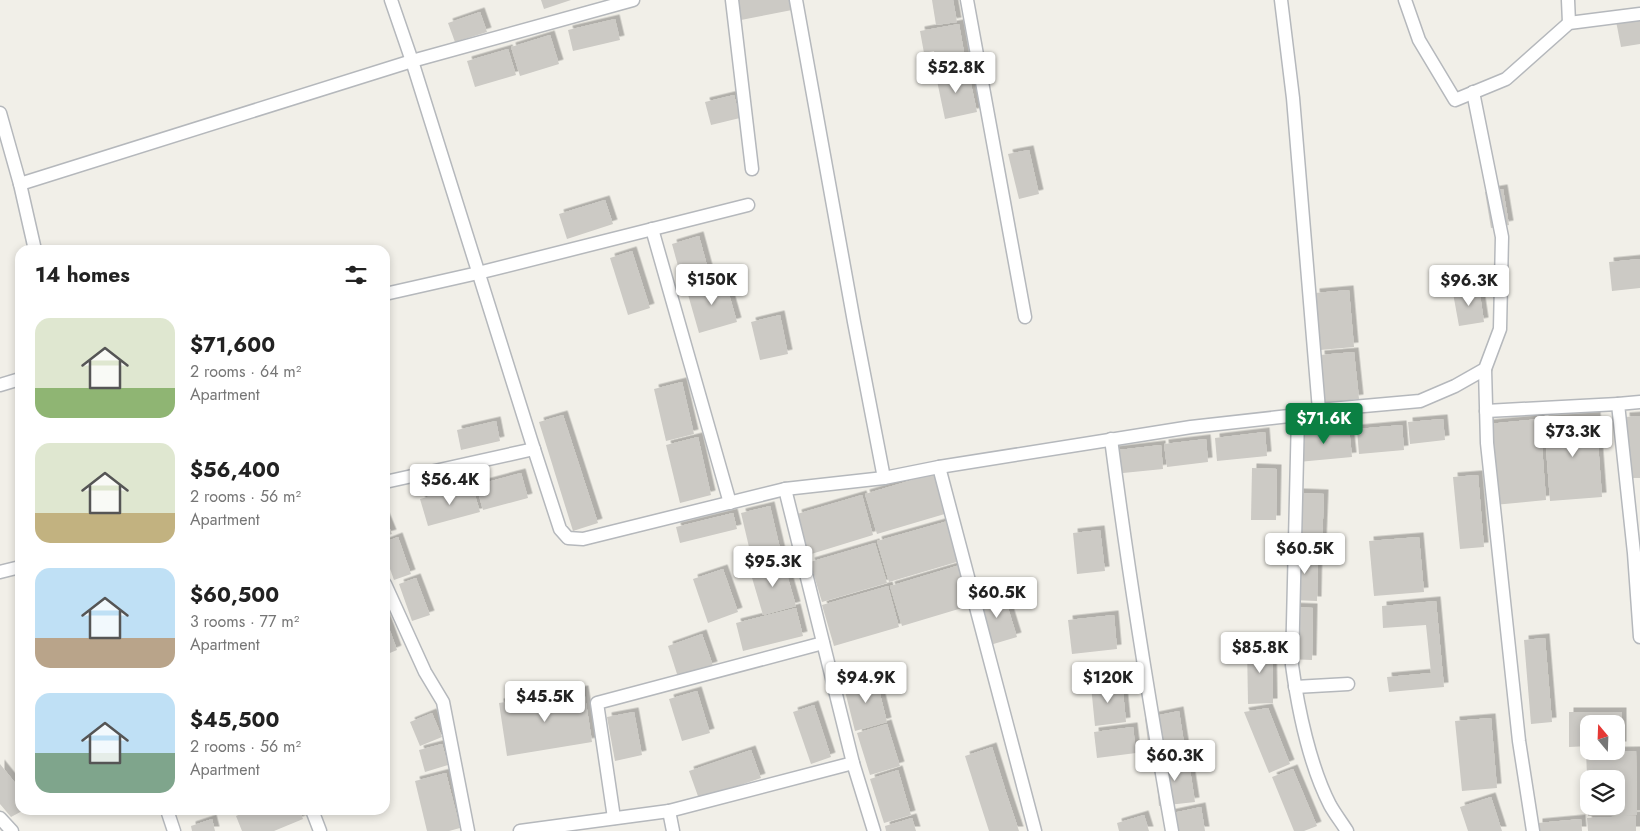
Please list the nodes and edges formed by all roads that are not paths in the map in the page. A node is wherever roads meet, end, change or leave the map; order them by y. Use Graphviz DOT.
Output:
graph roads {
  1 [pos="391,0"];
  2 [pos="633,0"];
  3 [pos="732,0"];
  4 [pos="796,0"];
  5 [pos="967,0"];
  6 [pos="1281,0"];
  7 [pos="1405,0"];
  8 [pos="1568,0"];
  9 [pos="1640,14"];
  10 [pos="1569,23"];
  11 [pos="412,61"];
  12 [pos="1474,92"];
  13 [pos="0,113"];
  14 [pos="752,170"];
  15 [pos="20,184"];
  16 [pos="748,205"];
  17 [pos="652,229"];
  18 [pos="34,245"];
  19 [pos="478,273"];
  20 [pos="390,293"];
  21 [pos="1025,316"];
  22 [pos="1485,369"];
  23 [pos="15,381"];
  24 [pos="0,386"];
  25 [pos="1640,402"];
  26 [pos="1618,404"];
  27 [pos="1319,410"];
  28 [pos="1486,411"];
  29 [pos="1298,415"];
  30 [pos="1111,439"];
  31 [pos="534,449"];
  32 [pos="939,467"];
  33 [pos="884,478"];
  34 [pos="390,481"];
  35 [pos="785,489"];
  36 [pos="730,503"];
  37 [pos="15,568"];
  38 [pos="0,572"];
  39 [pos="390,595"];
  40 [pos="1640,637"];
  41 [pos="823,643"];
  42 [pos="1348,684"];
  43 [pos="1295,687"];
  44 [pos="853,763"];
  45 [pos="669,811"];
  46 [pos="169,815"];
  47 [pos="314,815"];
  48 [pos="0,818"];
  49 [pos="614,818"];
  50 [pos="12,831"];
  51 [pos="174,831"];
  52 [pos="320,831"];
  53 [pos="468,831"];
  54 [pos="520,831"];
  55 [pos="673,831"];
  56 [pos="874,831"];
  57 [pos="1035,831"];
  58 [pos="1172,831"];
  59 [pos="1348,831"];
  60 [pos="1532,831"];
  1 -- 11 [label="street"];
  2 -- 11 [label="street"];
  3 -- 14 [label="street"];
  4 -- 33 [label="street"];
  5 -- 21 [label="street"];
  6 -- 27 [label="street"];
  7 -- 12 [label="street"];
  8 -- 10 [label="street"];
  9 -- 10 [label="street"];
  10 -- 12 [label="street"];
  11 -- 15 [label="street"];
  11 -- 19 [label="street"];
  12 -- 22 [label="street"];
  13 -- 15 [label="street"];
  15 -- 18 [label="street"];
  16 -- 17 [label="street"];
  17 -- 19 [label="street"];
  17 -- 36 [label="street"];
  19 -- 20 [label="street"];
  19 -- 31 [label="street"];
  22 -- 27 [label="street"];
  22 -- 28 [label="street"];
  23 -- 24 [label="street"];
  25 -- 26 [label="street"];
  26 -- 28 [label="street"];
  26 -- 40 [label="street"];
  27 -- 29 [label="street"];
  28 -- 60 [label="street"];
  29 -- 30 [label="street"];
  29 -- 43 [label="street"];
  30 -- 32 [label="street"];
  30 -- 58 [label="street"];
  31 -- 34 [label="street"];
  31 -- 36 [label="street"];
  32 -- 33 [label="street"];
  32 -- 57 [label="street"];
  33 -- 35 [label="street"];
  35 -- 36 [label="street"];
  35 -- 41 [label="street"];
  37 -- 38 [label="street"];
  39 -- 53 [label="street"];
  41 -- 44 [label="street"];
  41 -- 49 [label="street"];
  42 -- 43 [label="street"];
  43 -- 59 [label="street"];
  44 -- 45 [label="street"];
  44 -- 56 [label="street"];
  45 -- 49 [label="street"];
  45 -- 55 [label="street"];
  46 -- 51 [label="street"];
  47 -- 52 [label="street"];
  48 -- 50 [label="street"];
  49 -- 54 [label="street"];
}
